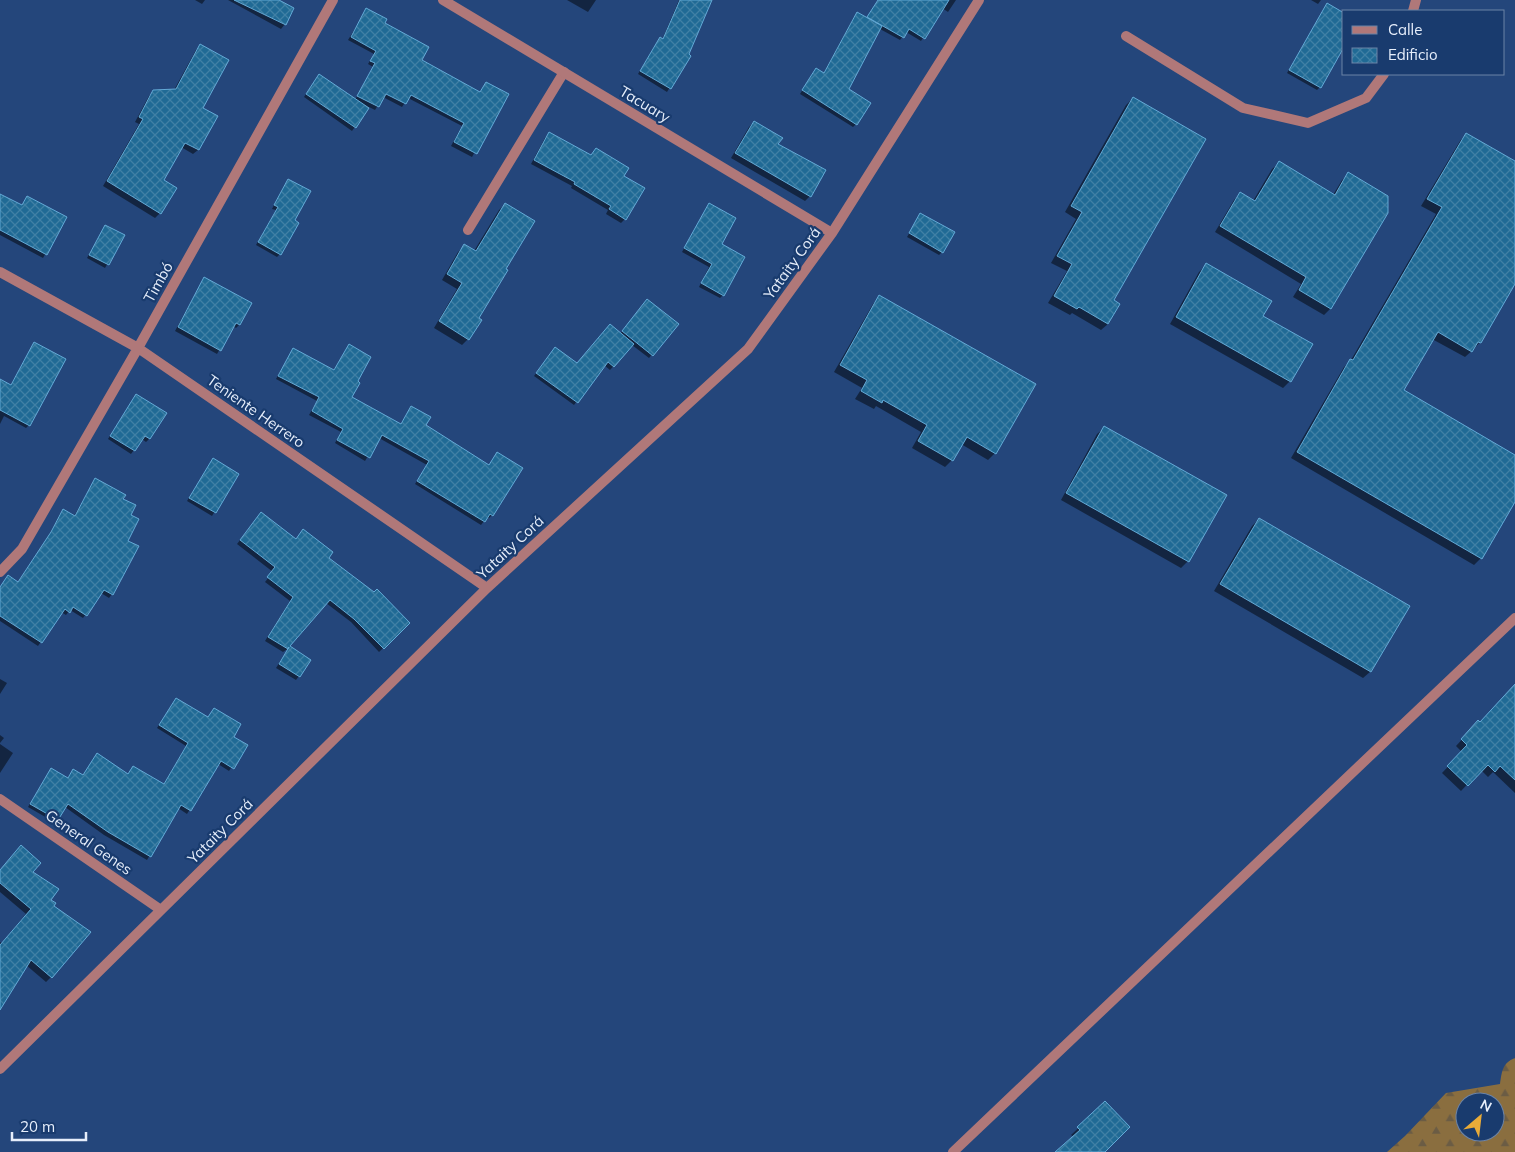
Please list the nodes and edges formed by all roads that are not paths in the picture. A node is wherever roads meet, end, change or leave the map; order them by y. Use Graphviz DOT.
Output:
graph roads {
  1 [pos="333,0"];
  2 [pos="443,0"];
  3 [pos="979,0"];
  4 [pos="1126,36"];
  5 [pos="564,72"];
  6 [pos="1383,75"];
  7 [pos="468,230"];
  8 [pos="832,233"];
  9 [pos="0,272"];
  10 [pos="138,348"];
  11 [pos="0,572"];
  12 [pos="487,588"];
  13 [pos="1515,618"];
  14 [pos="0,799"];
  15 [pos="161,910"];
  16 [pos="0,1069"];
  17 [pos="953,1152"];
  1 -- 10 [label="street, Timbó"];
  2 -- 5 [label="street, Tacuary"];
  3 -- 8 [label="street, Yataity Corá"];
  4 -- 6 [label="street"];
  5 -- 7 [label="street"];
  5 -- 8 [label="street, Tacuary"];
  8 -- 12 [label="street, Yataity Corá"];
  9 -- 10 [label="street, Teniente Herrero"];
  10 -- 11 [label="street, Timbó"];
  10 -- 12 [label="street, Teniente Herrero"];
  12 -- 15 [label="street, Yataity Corá"];
  13 -- 17 [label="street"];
  14 -- 15 [label="street, General Genes"];
  15 -- 16 [label="street, Yataity Corá"];
}
